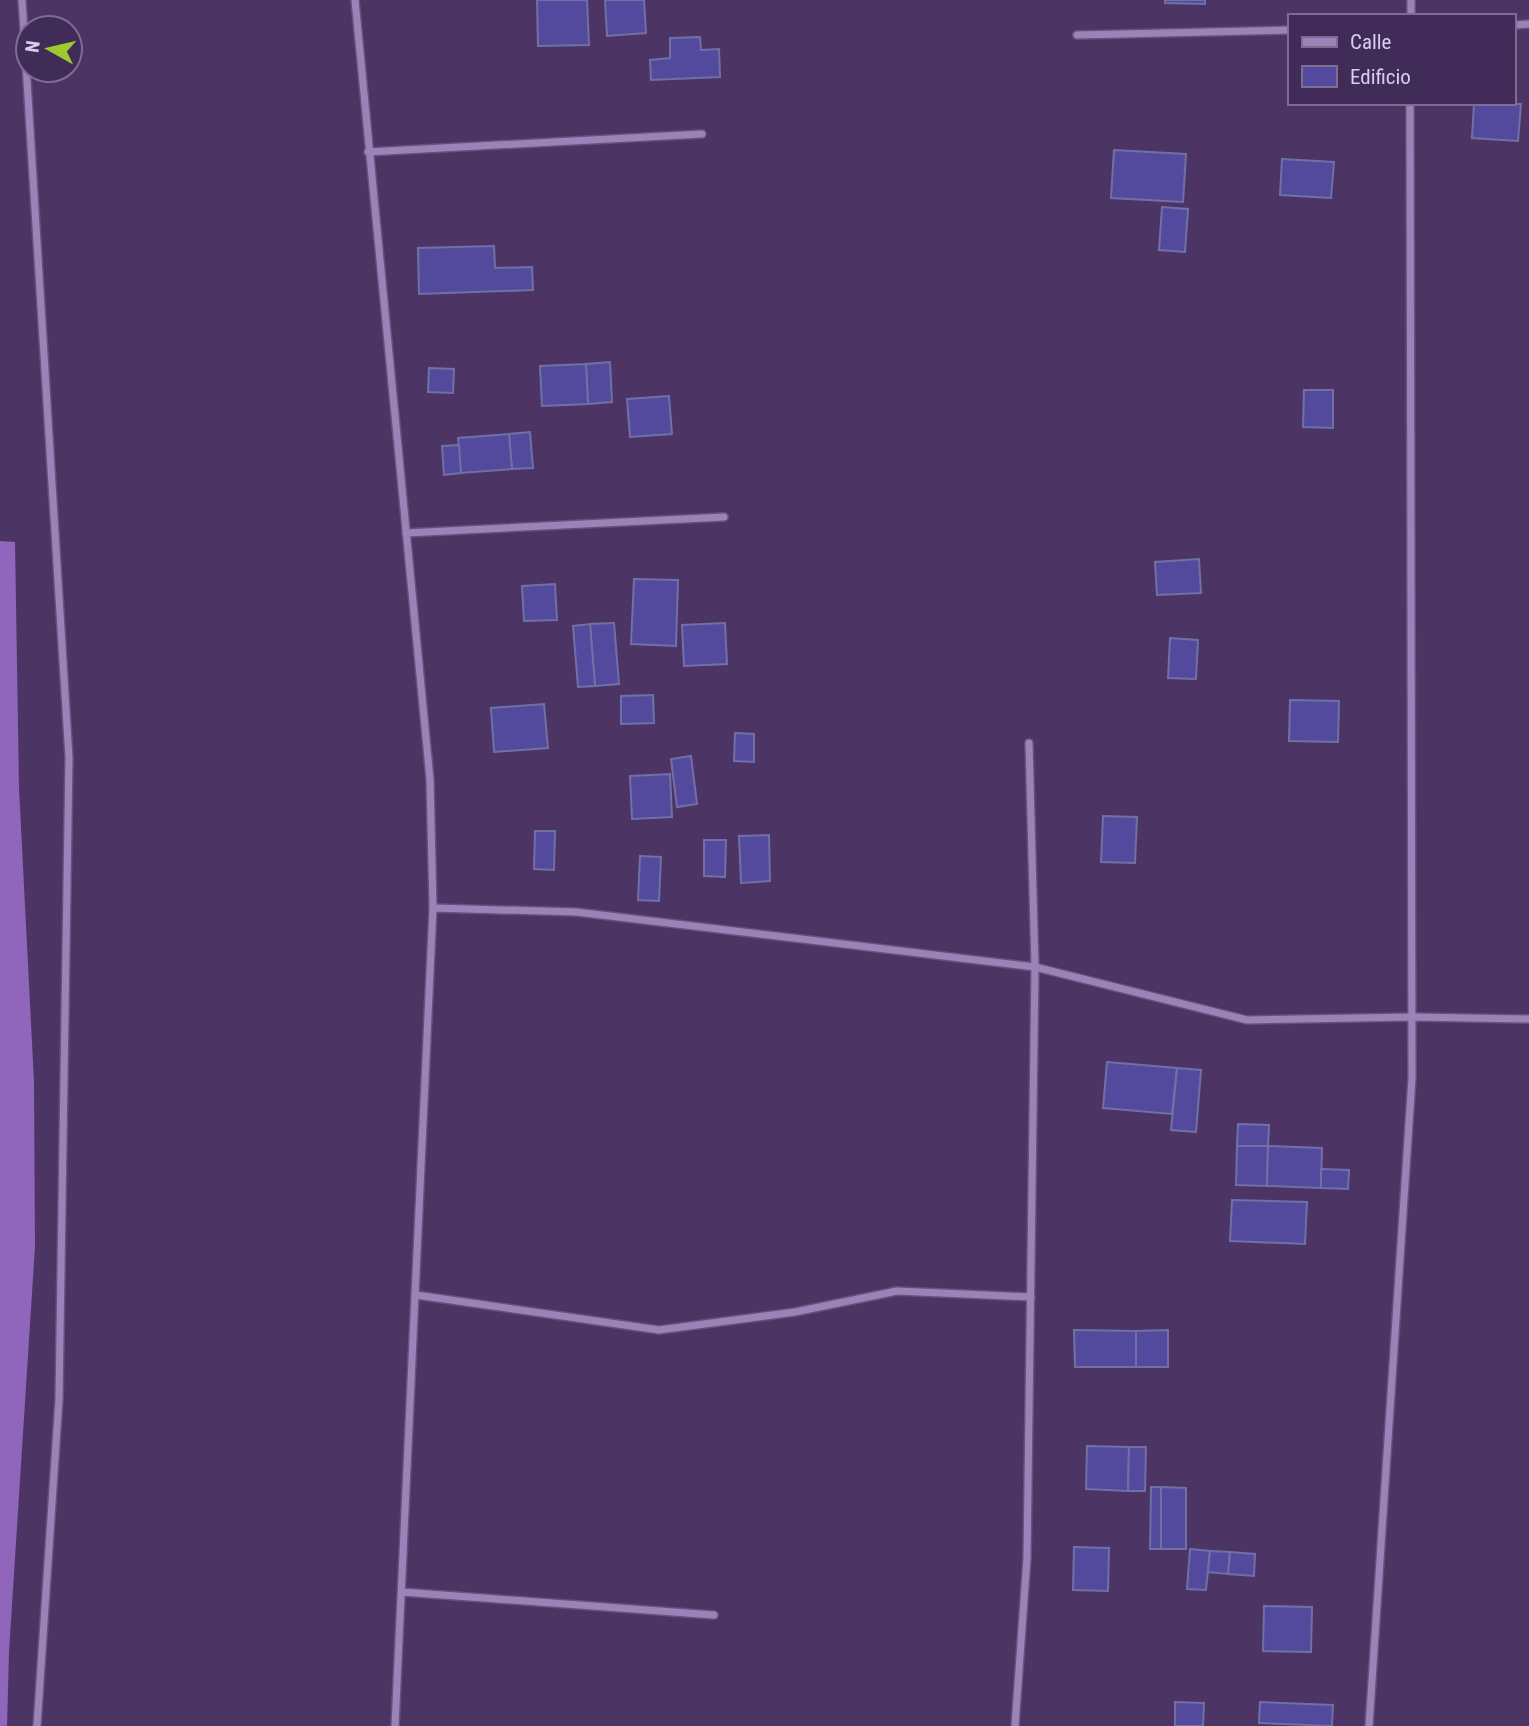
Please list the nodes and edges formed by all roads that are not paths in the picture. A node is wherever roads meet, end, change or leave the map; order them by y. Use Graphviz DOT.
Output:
graph roads {
  1 [pos="22,0"];
  2 [pos="355,0"];
  3 [pos="1288,30"];
  4 [pos="1077,35"];
  5 [pos="1410,105"];
  6 [pos="702,134"];
  7 [pos="368,152"];
  8 [pos="724,517"];
  9 [pos="406,533"];
  10 [pos="1030,743"];
  11 [pos="433,908"];
  12 [pos="1035,967"];
  13 [pos="1413,1017"];
  14 [pos="1529,1019"];
  15 [pos="416,1295"];
  16 [pos="1031,1297"];
  17 [pos="402,1592"];
  18 [pos="714,1615"];
  19 [pos="37,1726"];
  20 [pos="395,1726"];
  21 [pos="1015,1726"];
  22 [pos="1369,1726"];
  1 -- 19 [label="street"];
  2 -- 7 [label="street"];
  3 -- 4 [label="street"];
  5 -- 13 [label="street"];
  6 -- 7 [label="street"];
  7 -- 9 [label="street"];
  8 -- 9 [label="street"];
  9 -- 11 [label="street"];
  10 -- 12 [label="street"];
  11 -- 12 [label="street"];
  11 -- 15 [label="street"];
  12 -- 13 [label="street"];
  12 -- 16 [label="street"];
  13 -- 14 [label="street"];
  13 -- 22 [label="street"];
  15 -- 16 [label="street"];
  15 -- 17 [label="street"];
  16 -- 21 [label="street"];
  17 -- 18 [label="street"];
  17 -- 20 [label="street"];
}
